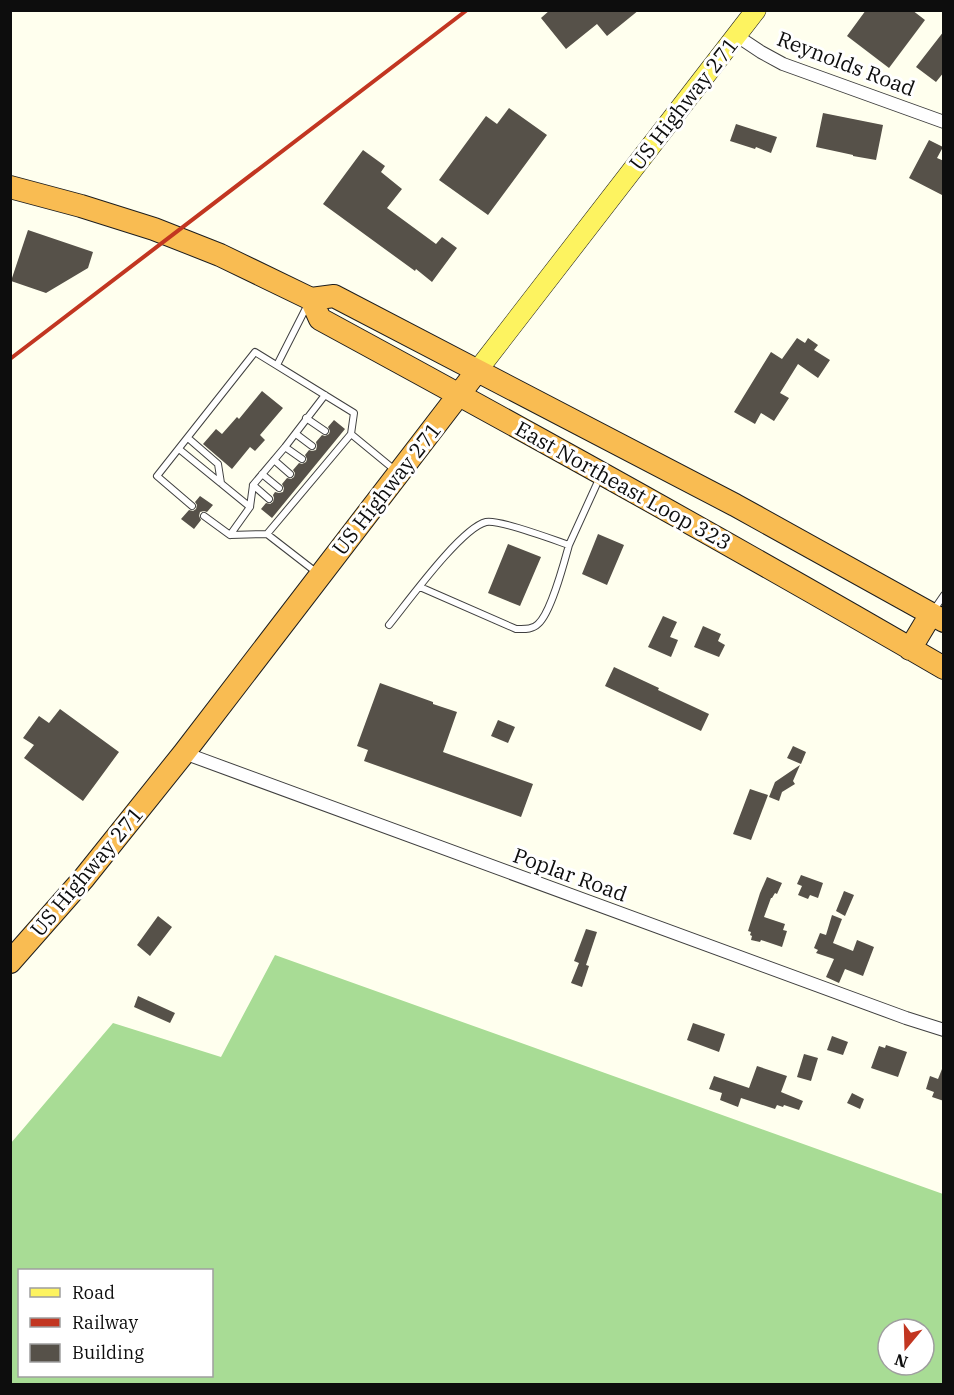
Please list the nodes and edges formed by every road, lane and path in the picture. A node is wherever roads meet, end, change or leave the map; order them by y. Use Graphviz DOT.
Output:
graph roads {
  1 [pos="756,10"];
  2 [pos="737,36"];
  3 [pos="944,122"];
  4 [pos="10,187"];
  5 [pos="311,299"];
  6 [pos="277,366"];
  7 [pos="477,371"];
  8 [pos="460,394"];
  9 [pos="325,395"];
  10 [pos="306,418"];
  11 [pos="325,431"];
  12 [pos="296,434"];
  13 [pos="351,434"];
  14 [pos="188,438"];
  15 [pos="336,440"];
  16 [pos="342,445"];
  17 [pos="312,446"];
  18 [pos="285,447"];
  19 [pos="179,449"];
  20 [pos="302,459"];
  21 [pos="274,460"];
  22 [pos="399,473"];
  23 [pos="262,474"];
  24 [pos="290,474"];
  25 [pos="601,474"];
  26 [pos="221,483"];
  27 [pos="253,484"];
  28 [pos="279,488"];
  29 [pos="269,499"];
  30 [pos="735,505"];
  31 [pos="192,506"];
  32 [pos="250,507"];
  33 [pos="204,516"];
  34 [pos="267,534"];
  35 [pos="230,535"];
  36 [pos="716,538"];
  37 [pos="570,545"];
  38 [pos="321,575"];
  39 [pos="420,587"];
  40 [pos="944,595"];
  41 [pos="937,618"];
  42 [pos="389,625"];
  43 [pos="910,649"];
  44 [pos="944,668"];
  45 [pos="184,753"];
  46 [pos="10,962"];
  47 [pos="944,1030"];
  1 -- 2 [label="main road, US Highway 271"];
  2 -- 3 [label="street, Reynolds Road"];
  2 -- 7 [label="main road, US Highway 271"];
  4 -- 5 [label="highway, East Northeast Loop 323"];
  5 -- 6 [label="lane"];
  5 -- 7 [label="highway, East Northeast Loop 323"];
  5 -- 8 [label="highway, East Northeast Loop 323"];
  6 -- 9 [label="lane"];
  6 -- 14 [label="lane"];
  7 -- 8 [label="highway, US Highway 271"];
  7 -- 30 [label="highway, East Northeast Loop 323"];
  8 -- 22 [label="highway, US Highway 271"];
  8 -- 25 [label="highway, East Northeast Loop 323"];
  9 -- 10 [label="lane"];
  9 -- 13 [label="lane"];
  10 -- 11 [label="lane"];
  10 -- 12 [label="lane"];
  12 -- 17 [label="lane"];
  12 -- 18 [label="lane"];
  13 -- 16 [label="lane"];
  13 -- 22 [label="lane"];
  14 -- 19 [label="lane"];
  14 -- 26 [label="lane"];
  15 -- 16 [label="lane"];
  16 -- 34 [label="lane"];
  18 -- 20 [label="lane"];
  18 -- 21 [label="lane"];
  19 -- 26 [label="lane"];
  19 -- 31 [label="lane"];
  21 -- 23 [label="lane"];
  21 -- 24 [label="lane"];
  22 -- 38 [label="highway, US Highway 271"];
  23 -- 27 [label="lane"];
  23 -- 28 [label="lane"];
  25 -- 36 [label="highway, East Northeast Loop 323"];
  25 -- 37 [label="lane"];
  26 -- 32 [label="lane"];
  27 -- 29 [label="lane"];
  27 -- 32 [label="lane"];
  30 -- 36 [label="highway"];
  30 -- 41 [label="highway, East Northeast Loop 323"];
  32 -- 35 [label="lane"];
  33 -- 35 [label="lane"];
  34 -- 35 [label="lane"];
  34 -- 38 [label="lane"];
  36 -- 43 [label="highway, East Northeast Loop 323"];
  37 -- 39 [label="lane"];
  37 -- 39 [label="lane"];
  38 -- 45 [label="highway, US Highway 271"];
  39 -- 42 [label="lane"];
  40 -- 41 [label="lane"];
  41 -- 43 [label="highway"];
  43 -- 44 [label="highway, East Northeast Loop 323"];
  45 -- 46 [label="highway, US Highway 271"];
  45 -- 47 [label="street, Poplar Road"];
}
